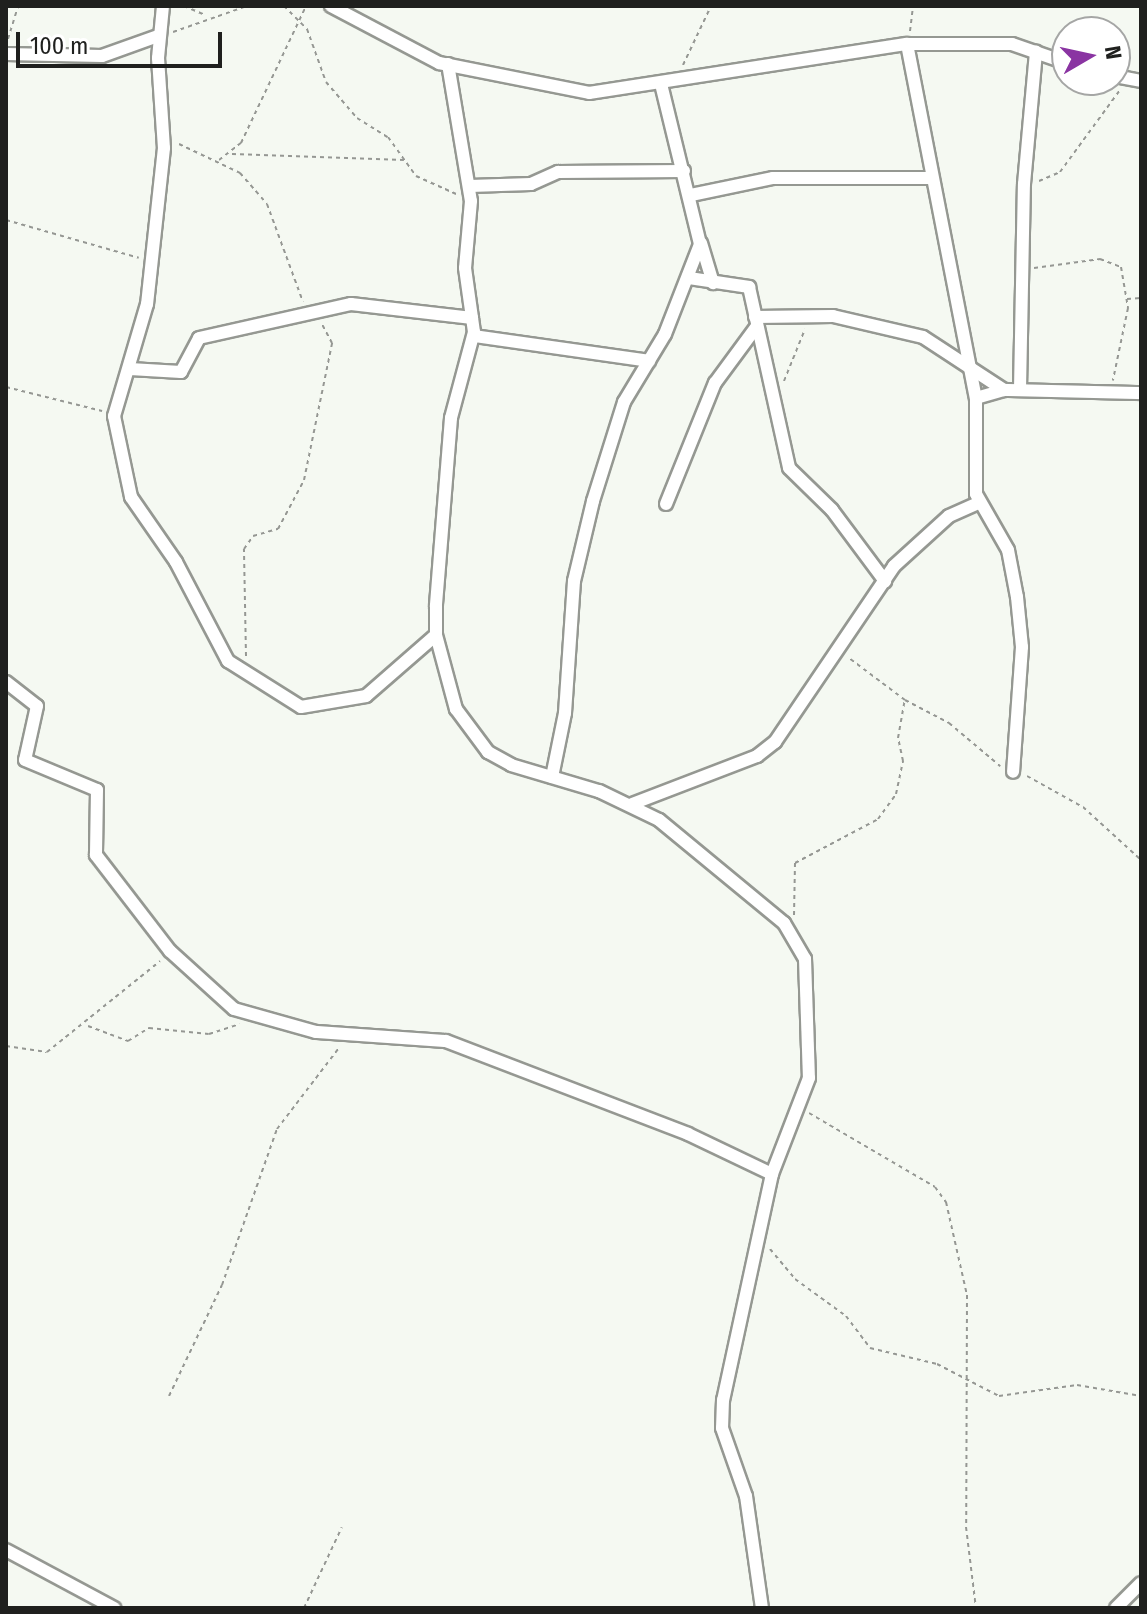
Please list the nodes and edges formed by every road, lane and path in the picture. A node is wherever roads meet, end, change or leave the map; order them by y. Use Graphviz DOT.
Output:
graph roads {
  1 [pos="18,6"];
  2 [pos="163,6"];
  3 [pos="184,6"];
  4 [pos="247,6"];
  5 [pos="284,6"];
  6 [pos="306,6"];
  7 [pos="331,6"];
  8 [pos="711,6"];
  9 [pos="913,6"];
  10 [pos="207,16"];
  11 [pos="298,21"];
  12 [pos="158,36"];
  13 [pos="6,44"];
  14 [pos="908,44"];
  15 [pos="1036,52"];
  16 [pos="6,54"];
  17 [pos="1051,57"];
  18 [pos="448,64"];
  19 [pos="676,80"];
  20 [pos="1137,80"];
  21 [pos="661,84"];
  22 [pos="164,135"];
  23 [pos="229,154"];
  24 [pos="218,160"];
  25 [pos="406,160"];
  26 [pos="684,171"];
  27 [pos="931,178"];
  28 [pos="1024,184"];
  29 [pos="470,186"];
  30 [pos="691,195"];
  31 [pos="471,201"];
  32 [pos="6,220"];
  33 [pos="700,240"];
  34 [pos="147,259"];
  35 [pos="1025,270"];
  36 [pos="689,278"];
  37 [pos="713,283"];
  38 [pos="1141,298"];
  39 [pos="1127,299"];
  40 [pos="306,311"];
  41 [pos="808,316"];
  42 [pos="472,318"];
  43 [pos="756,321"];
  44 [pos="474,336"];
  45 [pos="649,361"];
  46 [pos="970,365"];
  47 [pos="130,369"];
  48 [pos="6,387"];
  49 [pos="1020,389"];
  50 [pos="1004,390"];
  51 [pos="1109,390"];
  52 [pos="1141,393"];
  53 [pos="976,398"];
  54 [pos="776,399"];
  55 [pos="114,416"];
  56 [pos="978,503"];
  57 [pos="666,504"];
  58 [pos="885,581"];
  59 [pos="436,635"];
  60 [pos="837,654"];
  61 [pos="247,677"];
  62 [pos="6,682"];
  63 [pos="1013,772"];
  64 [pos="552,777"];
  65 [pos="632,804"];
  66 [pos="797,936"];
  67 [pos="170,951"];
  68 [pos="254,1018"];
  69 [pos="87,1025"];
  70 [pos="352,1037"];
  71 [pos="6,1046"];
  72 [pos="802,1109"];
  73 [pos="772,1174"];
  74 [pos="760,1235"];
  75 [pos="966,1376"];
  76 [pos="169,1396"];
  77 [pos="1141,1396"];
  78 [pos="342,1527"];
  79 [pos="6,1550"];
  80 [pos="1141,1583"];
  81 [pos="114,1608"];
  82 [pos="304,1608"];
  83 [pos="762,1608"];
  84 [pos="976,1608"];
  85 [pos="1116,1608"];
  1 -- 13 [label="path"];
  2 -- 12 [label="street"];
  3 -- 10 [label="path"];
  4 -- 10 [label="path"];
  5 -- 11 [label="path"];
  6 -- 11 [label="path"];
  7 -- 18 [label="street"];
  8 -- 19 [label="path"];
  9 -- 14 [label="path"];
  10 -- 12 [label="path"];
  11 -- 23 [label="path"];
  11 -- 25 [label="path"];
  12 -- 16 [label="street"];
  12 -- 22 [label="street"];
  14 -- 15 [label="street"];
  14 -- 19 [label="street"];
  14 -- 27 [label="street"];
  15 -- 17 [label="street"];
  15 -- 28 [label="street"];
  18 -- 21 [label="street"];
  18 -- 29 [label="street"];
  19 -- 21 [label="street"];
  20 -- 28 [label="path"];
  21 -- 26 [label="street"];
  22 -- 24 [label="path"];
  22 -- 34 [label="street"];
  23 -- 24 [label="path"];
  23 -- 25 [label="path"];
  24 -- 40 [label="path"];
  25 -- 31 [label="path"];
  26 -- 29 [label="street"];
  26 -- 30 [label="street"];
  27 -- 30 [label="street"];
  27 -- 46 [label="street"];
  28 -- 35 [label="street"];
  29 -- 31 [label="street"];
  30 -- 33 [label="street"];
  31 -- 42 [label="street"];
  32 -- 34 [label="path"];
  33 -- 36 [label="street"];
  33 -- 37 [label="street"];
  34 -- 47 [label="street"];
  35 -- 39 [label="path"];
  35 -- 49 [label="street"];
  36 -- 37 [label="street"];
  36 -- 45 [label="street"];
  37 -- 43 [label="street"];
  38 -- 39 [label="path"];
  39 -- 51 [label="path"];
  40 -- 42 [label="street"];
  40 -- 47 [label="street"];
  40 -- 61 [label="path"];
  41 -- 43 [label="street"];
  41 -- 46 [label="street"];
  41 -- 54 [label="path"];
  42 -- 44 [label="street"];
  43 -- 54 [label="street"];
  43 -- 57 [label="street"];
  44 -- 45 [label="street"];
  44 -- 59 [label="street"];
  45 -- 64 [label="street"];
  46 -- 50 [label="street"];
  46 -- 53 [label="street"];
  47 -- 55 [label="street"];
  48 -- 55 [label="path"];
  49 -- 50 [label="street"];
  49 -- 51 [label="street"];
  50 -- 53 [label="street"];
  51 -- 52 [label="street"];
  53 -- 56 [label="street"];
  54 -- 58 [label="street"];
  55 -- 61 [label="street"];
  56 -- 58 [label="street"];
  56 -- 63 [label="street"];
  58 -- 60 [label="street"];
  59 -- 61 [label="street"];
  59 -- 64 [label="street"];
  60 -- 65 [label="street"];
  60 -- 66 [label="path"];
  62 -- 67 [label="street"];
  64 -- 65 [label="street"];
  65 -- 66 [label="street"];
  66 -- 72 [label="street"];
  67 -- 68 [label="street"];
  67 -- 69 [label="path"];
  68 -- 69 [label="path"];
  68 -- 70 [label="street"];
  69 -- 71 [label="path"];
  70 -- 73 [label="street"];
  70 -- 76 [label="path"];
  72 -- 73 [label="street"];
  72 -- 75 [label="path"];
  73 -- 74 [label="street"];
  74 -- 75 [label="path"];
  74 -- 83 [label="street"];
  75 -- 77 [label="path"];
  75 -- 84 [label="path"];
  78 -- 82 [label="path"];
  79 -- 81 [label="street"];
  80 -- 85 [label="street"];
}
